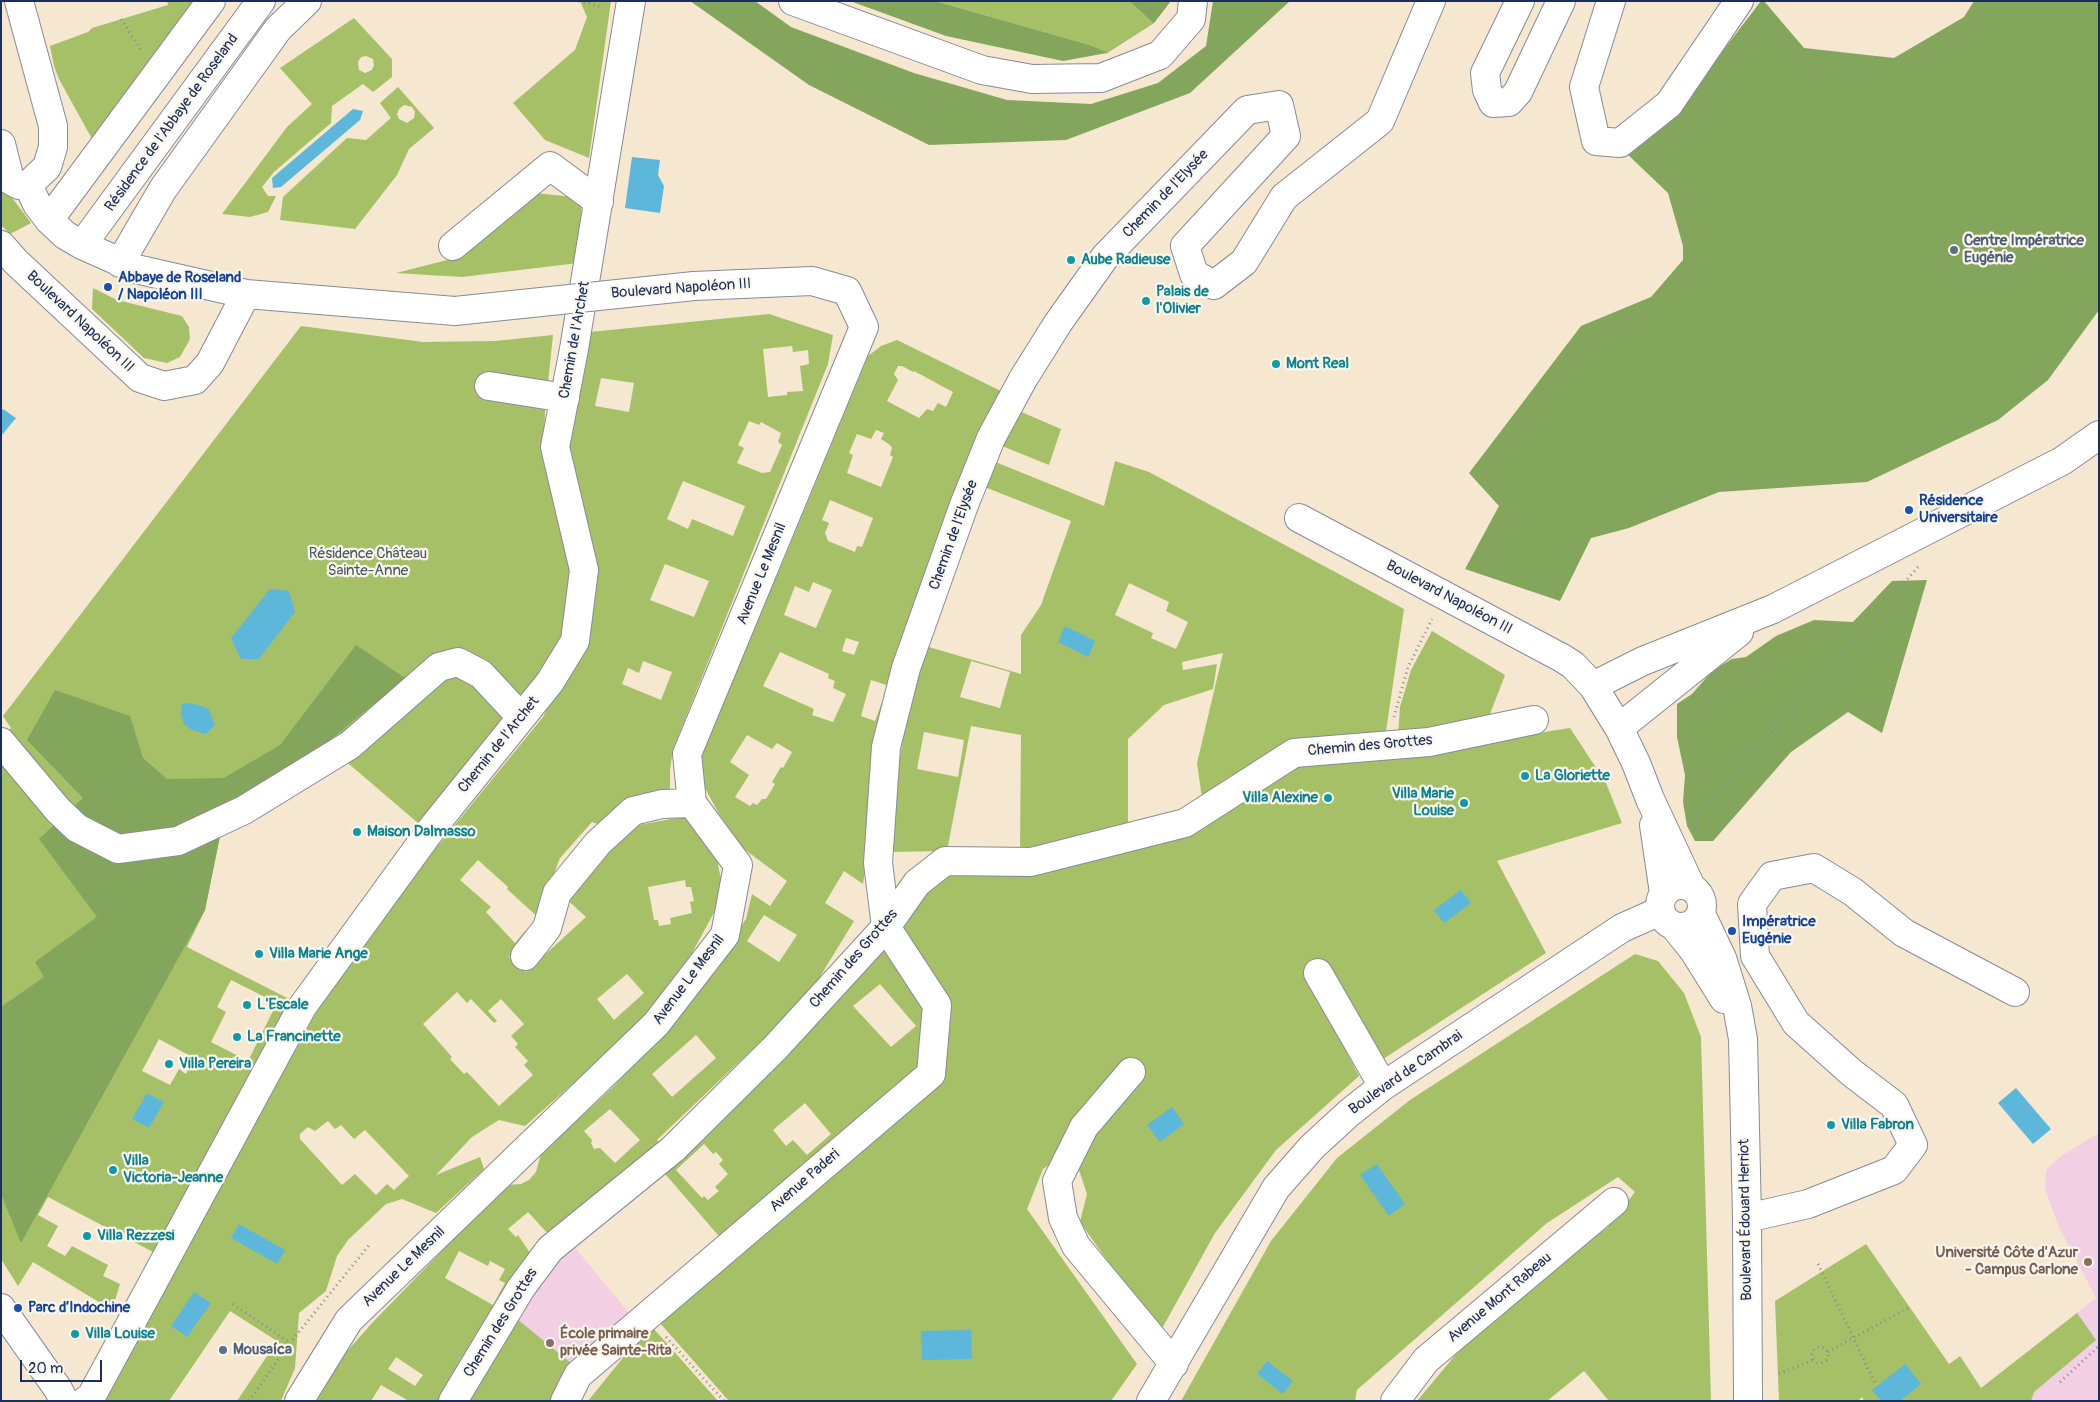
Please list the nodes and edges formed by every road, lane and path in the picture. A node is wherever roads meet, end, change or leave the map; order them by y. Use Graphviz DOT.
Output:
graph roads {
  1 [pos="19,1"];
  2 [pos="211,1"];
  3 [pos="261,1"];
  4 [pos="307,1"];
  5 [pos="631,1"];
  6 [pos="792,1"];
  7 [pos="1192,1"];
  8 [pos="1431,1"];
  9 [pos="1520,1"];
  10 [pos="1560,1"];
  11 [pos="1612,1"];
  12 [pos="1739,1"];
  13 [pos="121,19"];
  14 [pos="156,75"];
  15 [pos="1,144"];
  16 [pos="28,185"];
  17 [pos="599,202"];
  18 [pos="49,220"];
  19 [pos="82,246"];
  20 [pos="453,246"];
  21 [pos="6,254"];
  22 [pos="120,263"];
  23 [pos="847,291"];
  24 [pos="246,294"];
  25 [pos="489,386"];
  26 [pos="565,398"];
  27 [pos="2099,435"];
  28 [pos="1299,518"];
  29 [pos="1923,562"];
  30 [pos="1444,595"];
  31 [pos="1773,609"];
  32 [pos="1593,686"];
  33 [pos="520,717"];
  34 [pos="1534,720"];
  35 [pos="1619,728"];
  36 [pos="1,742"];
  37 [pos="1390,745"];
  38 [pos="1650,799"];
  39 [pos="692,802"];
  40 [pos="1696,833"];
  41 [pos="1692,887"];
  42 [pos="1666,910"];
  43 [pos="1701,914"];
  44 [pos="886,927"];
  45 [pos="525,956"];
  46 [pos="1318,973"];
  47 [pos="2015,992"];
  48 [pos="1743,1039"];
  49 [pos="1131,1072"];
  50 [pos="1383,1086"];
  51 [pos="1614,1202"];
  52 [pos="1747,1218"];
  53 [pos="370,1244"];
  54 [pos="1818,1264"];
  55 [pos="233,1304"];
  56 [pos="1909,1307"];
  57 [pos="1,1308"];
  58 [pos="647,1316"];
  59 [pos="1853,1338"];
  60 [pos="290,1342"];
  61 [pos="2099,1346"];
  62 [pos="1828,1352"];
  63 [pos="1813,1360"];
  64 [pos="1174,1364"];
  65 [pos="1779,1374"];
  66 [pos="2060,1382"];
  67 [pos="1875,1383"];
  68 [pos="64,1401"];
  69 [pos="85,1401"];
  70 [pos="249,1401"];
  71 [pos="299,1401"];
  72 [pos="453,1401"];
  73 [pos="565,1401"];
  74 [pos="724,1401"];
  75 [pos="1152,1401"];
  76 [pos="1395,1401"];
  77 [pos="1748,1401"];
  1 -- 16 [label="street"];
  2 -- 14 [label="street"];
  3 -- 19 [label="street, Résidence de l'Abbaye de Roseland"];
  4 -- 22 [label="street"];
  5 -- 17 [label="street, Chemin de l'Archet"];
  6 -- 7 [label="street"];
  8 -- 44 [label="street, Chemin de l'Elysée"];
  9 -- 10 [label="street"];
  11 -- 12 [label="street"];
  13 -- 14 [label="path"];
  14 -- 18 [label="street"];
  15 -- 16 [label="street"];
  16 -- 18 [label="street, Boulevard Napoléon III"];
  17 -- 20 [label="street"];
  17 -- 26 [label="street, Chemin de l'Archet"];
  18 -- 19 [label="street, Boulevard Napoléon III"];
  19 -- 22 [label="street, Boulevard Napoléon III"];
  21 -- 24 [label="street, Boulevard Napoléon III"];
  22 -- 24 [label="street, Boulevard Napoléon III"];
  23 -- 24 [label="street, Boulevard Napoléon III, bridge"];
  23 -- 39 [label="street, Avenue Le Mesnil"];
  25 -- 26 [label="street"];
  26 -- 33 [label="street, Chemin de l'Archet"];
  27 -- 31 [label="street"];
  28 -- 30 [label="street, Boulevard Napoléon III"];
  29 -- 40 [label="path"];
  30 -- 32 [label="street, Boulevard Napoléon III"];
  30 -- 37 [label="path"];
  31 -- 32 [label="street"];
  31 -- 35 [label="street"];
  32 -- 35 [label="street, Boulevard Napoléon III"];
  33 -- 36 [label="street"];
  33 -- 69 [label="street, Chemin de l'Archet"];
  34 -- 37 [label="street, Chemin des Grottes"];
  35 -- 38 [label="street, Boulevard Napoléon III"];
  37 -- 44 [label="street, Chemin des Grottes"];
  38 -- 41 [label="street"];
  38 -- 42 [label="street"];
  39 -- 45 [label="street"];
  39 -- 71 [label="street, Avenue Le Mesnil"];
  41 -- 42 [label="street"];
  41 -- 43 [label="street"];
  42 -- 43 [label="street"];
  42 -- 48 [label="street, Boulevard Édouard Herriot"];
  42 -- 50 [label="street, Boulevard de Cambrai"];
  43 -- 48 [label="street, Boulevard Édouard Herriot"];
  44 -- 58 [label="street, Avenue Paderi"];
  44 -- 72 [label="street, Chemin des Grottes"];
  46 -- 50 [label="street"];
  47 -- 52 [label="street"];
  48 -- 52 [label="street, Boulevard Édouard Herriot"];
  49 -- 64 [label="street"];
  50 -- 64 [label="street, Boulevard de Cambrai"];
  51 -- 76 [label="street, Avenue Mont Rabeau"];
  52 -- 77 [label="street, Boulevard Édouard Herriot"];
  53 -- 60 [label="path"];
  54 -- 59 [label="path"];
  55 -- 60 [label="path"];
  56 -- 59 [label="path"];
  57 -- 68 [label="street"];
  58 -- 73 [label="street, Avenue Paderi"];
  58 -- 74 [label="path"];
  59 -- 62 [label="path"];
  59 -- 67 [label="path"];
  60 -- 70 [label="path"];
  61 -- 66 [label="path"];
  62 -- 63 [label="path"];
  62 -- 63 [label="path"];
  63 -- 65 [label="path"];
  64 -- 75 [label="street, Boulevard de Cambrai"];
}
